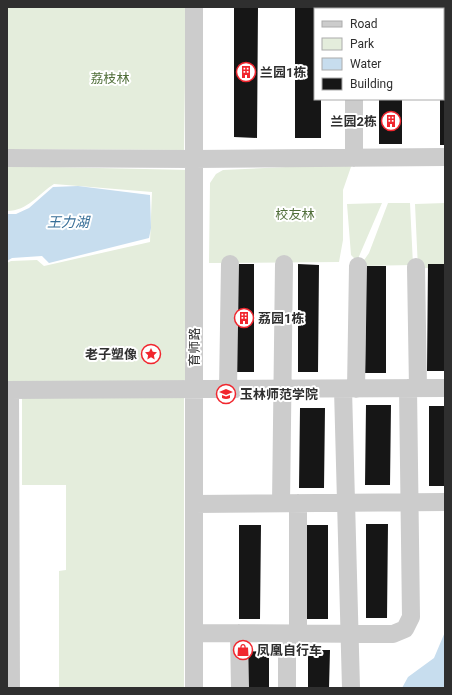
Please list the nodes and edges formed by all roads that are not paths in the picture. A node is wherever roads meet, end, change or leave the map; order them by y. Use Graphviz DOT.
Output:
graph roads {
  1 [pos="194,7"];
  2 [pos="354,100"];
  3 [pos="12,156"];
  4 [pos="354,158"];
  5 [pos="445,158"];
  6 [pos="194,159"];
  7 [pos="230,264"];
  8 [pos="284,264"];
  9 [pos="358,266"];
  10 [pos="416,267"];
  11 [pos="413,388"];
  12 [pos="445,388"];
  13 [pos="228,389"];
  14 [pos="283,389"];
  15 [pos="350,389"];
  16 [pos="8,390"];
  17 [pos="194,390"];
  18 [pos="409,502"];
  19 [pos="445,502"];
  20 [pos="289,503"];
  21 [pos="345,503"];
  22 [pos="194,504"];
  23 [pos="194,633"];
  24 [pos="239,633"];
  25 [pos="292,634"];
  26 [pos="349,634"];
  27 [pos="11,688"];
  28 [pos="194,688"];
  29 [pos="240,688"];
  30 [pos="287,688"];
  31 [pos="351,688"];
  1 -- 6 [label="lane, 育师路"];
  2 -- 4 [label="lane"];
  3 -- 6 [label="lane"];
  4 -- 5 [label="lane"];
  4 -- 6 [label="lane"];
  6 -- 17 [label="lane, 育师路"];
  7 -- 13 [label="lane"];
  8 -- 14 [label="lane"];
  9 -- 15 [label="lane"];
  10 -- 11 [label="lane"];
  11 -- 12 [label="lane"];
  11 -- 15 [label="lane"];
  11 -- 18 [label="lane"];
  13 -- 14 [label="lane"];
  13 -- 17 [label="lane"];
  14 -- 15 [label="lane"];
  14 -- 20 [label="lane"];
  15 -- 21 [label="lane"];
  16 -- 17 [label="lane"];
  16 -- 27 [label="lane"];
  17 -- 22 [label="lane, 育师路"];
  18 -- 19 [label="lane"];
  18 -- 21 [label="lane"];
  18 -- 26 [label="lane"];
  20 -- 21 [label="lane"];
  20 -- 22 [label="lane"];
  20 -- 25 [label="lane"];
  21 -- 26 [label="lane"];
  22 -- 23 [label="lane, 育师路"];
  23 -- 24 [label="lane"];
  23 -- 28 [label="lane, 育师路"];
  24 -- 25 [label="lane"];
  24 -- 29 [label="lane"];
  25 -- 26 [label="lane"];
  25 -- 30 [label="lane"];
  26 -- 31 [label="lane"];
}
